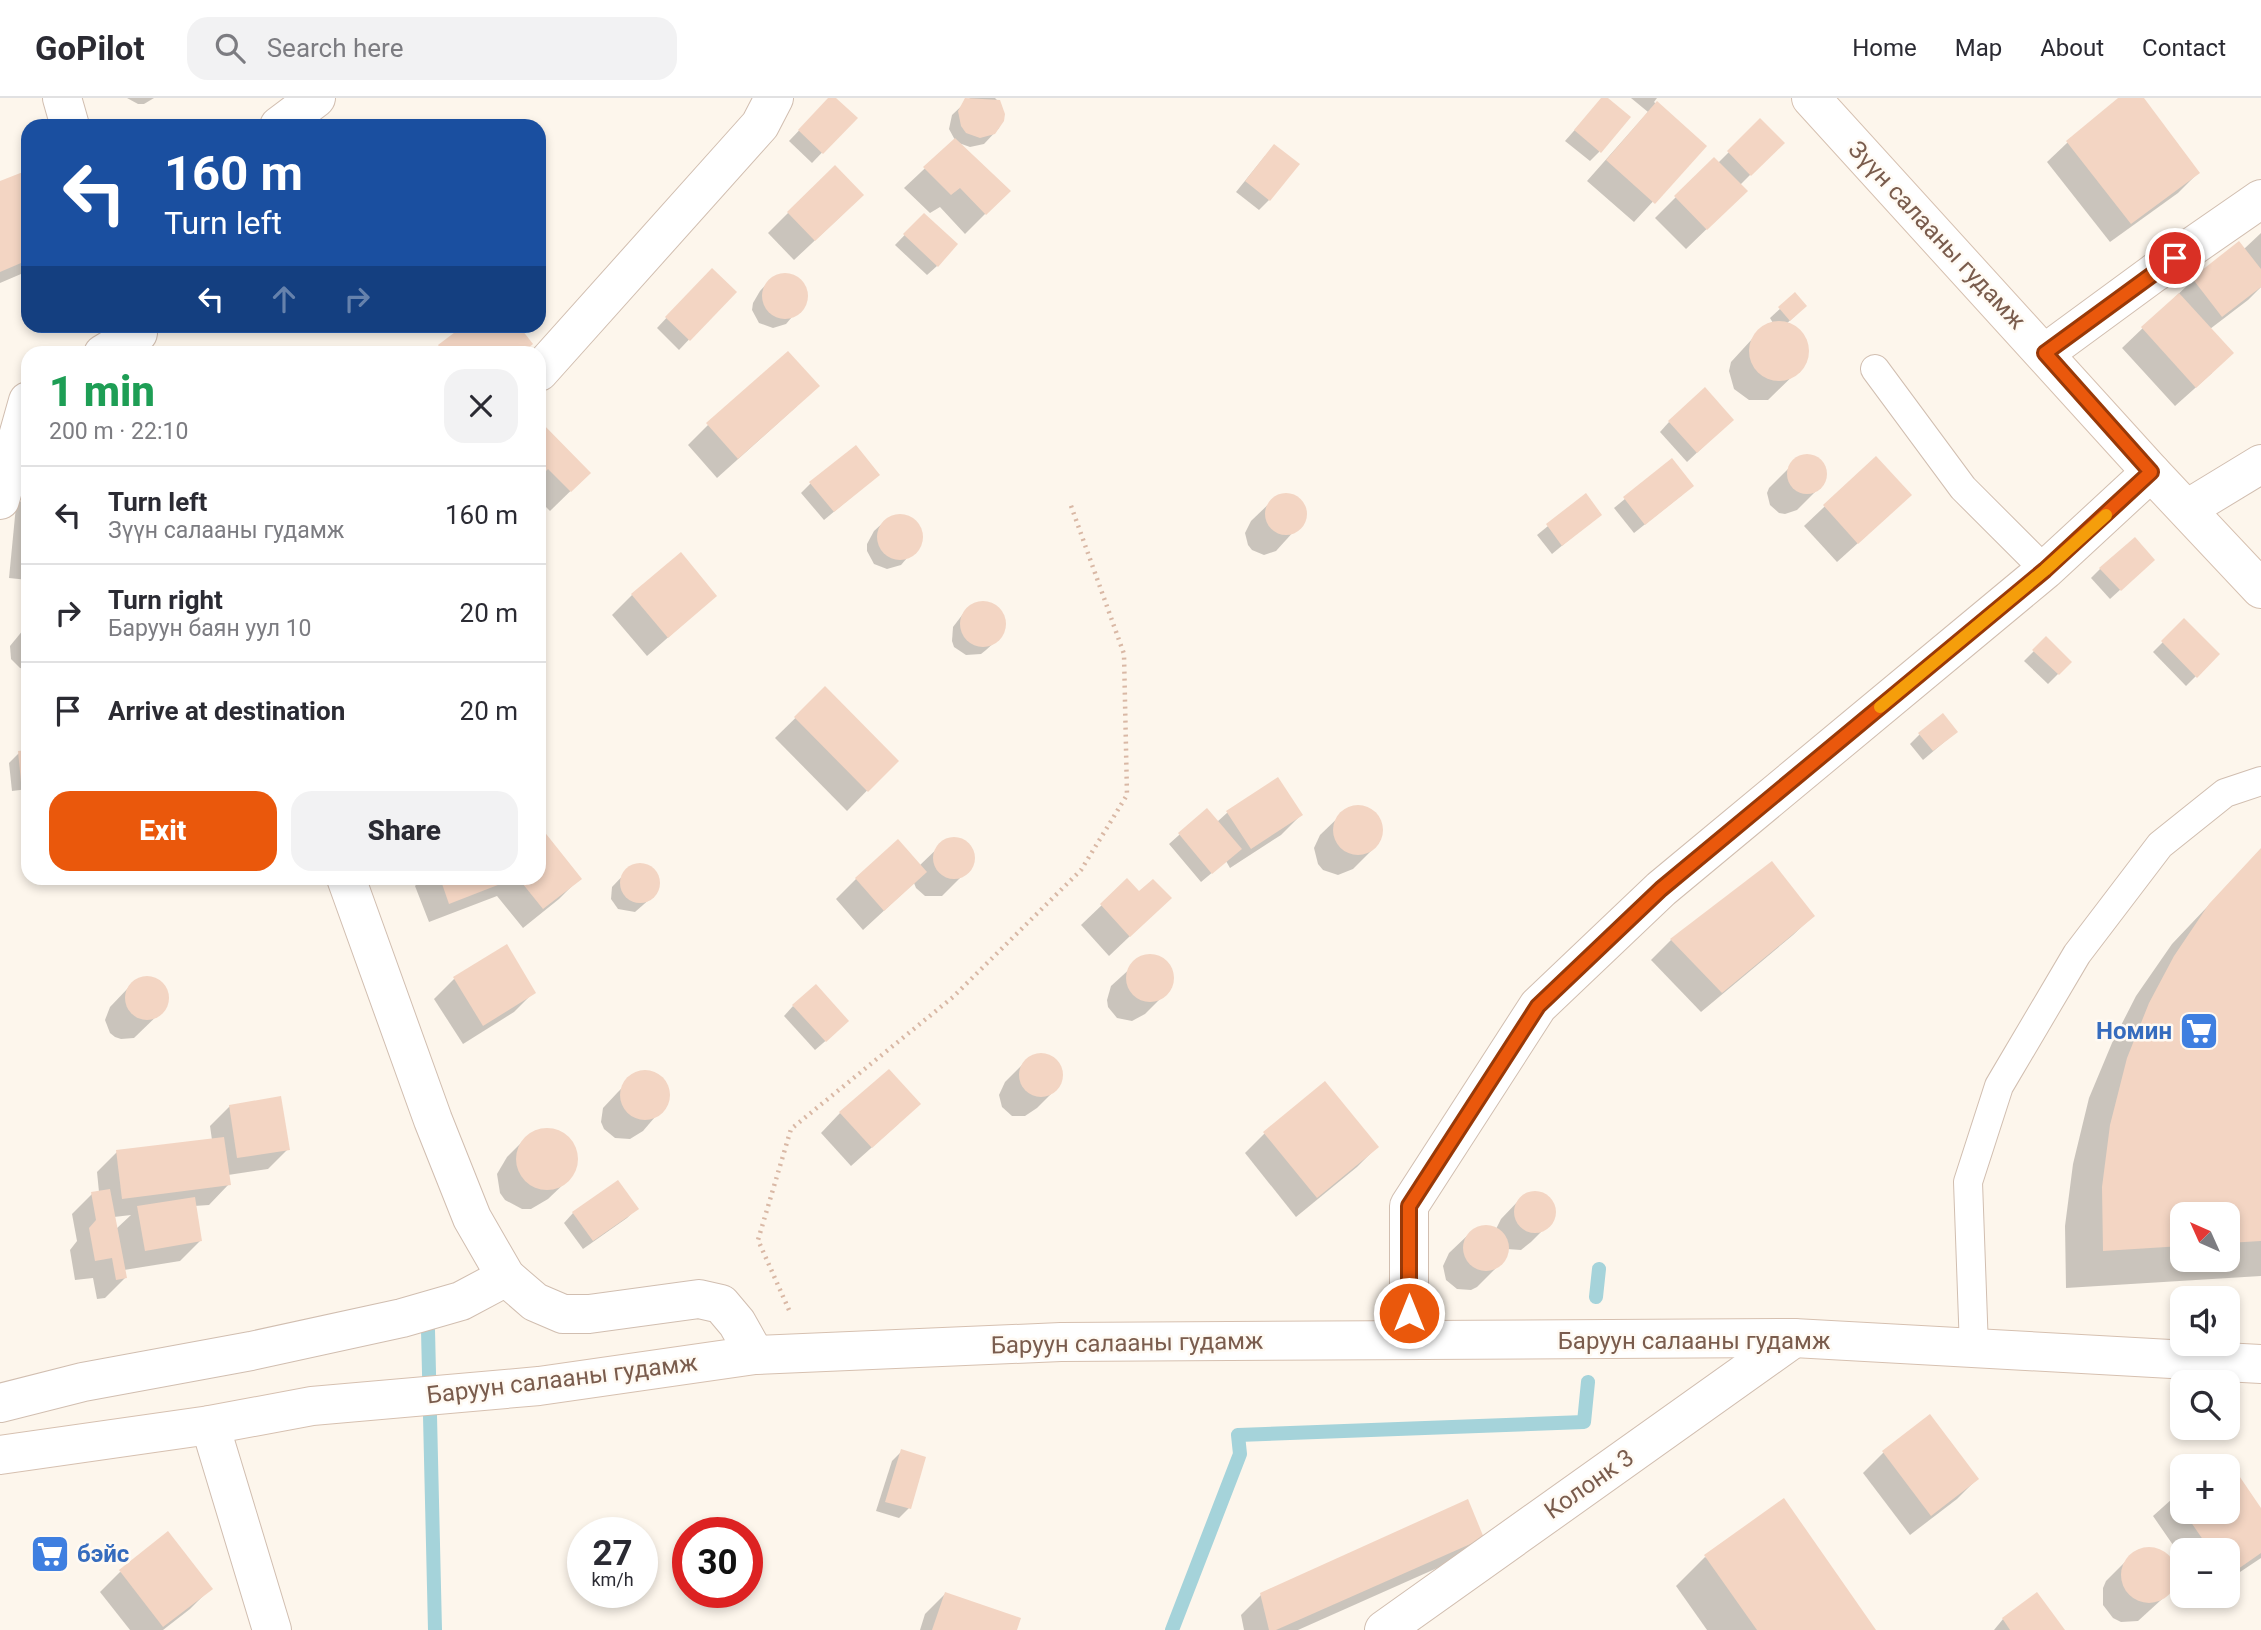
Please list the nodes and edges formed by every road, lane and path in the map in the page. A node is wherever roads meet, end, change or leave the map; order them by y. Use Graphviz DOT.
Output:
graph roads {
  1 [pos="62,98"];
  2 [pos="316,98"];
  3 [pos="775,98"];
  4 [pos="1811,98"];
  5 [pos="68,119"];
  6 [pos="288,119"];
  7 [pos="2261,199"];
  8 [pos="141,337"];
  9 [pos="121,346"];
  10 [pos="2045,353"];
  11 [pos="546,364"];
  12 [pos="1875,369"];
  13 [pos="21,426"];
  14 [pos="2261,464"];
  15 [pos="2151,472"];
  16 [pos="0,500"];
  17 [pos="1070,503"];
  18 [pos="2187,509"];
  19 [pos="2045,570"];
  20 [pos="2261,589"];
  21 [pos="2261,781"];
  22 [pos="349,885"];
  23 [pos="506,1277"];
  24 [pos="1794,1338"];
  25 [pos="1409,1339"];
  26 [pos="1973,1348"];
  27 [pos="807,1353"];
  28 [pos="755,1355"];
  29 [pos="2261,1364"];
  30 [pos="0,1402"];
  31 [pos="210,1424"];
  32 [pos="0,1455"];
  33 [pos="272,1630"];
  34 [pos="1384,1630"];
  1 -- 5 [label="street"];
  2 -- 6 [label="street"];
  3 -- 11 [label="street"];
  4 -- 10 [label="street, Зүүн салааны гудамж"];
  7 -- 10 [label="street"];
  8 -- 9 [label="street"];
  10 -- 15 [label="street, Зүүн салааны гудамж"];
  12 -- 19 [label="lane"];
  13 -- 16 [label="street"];
  14 -- 18 [label="street"];
  15 -- 18 [label="street, Зүүн салааны гудамж"];
  15 -- 19 [label="street"];
  17 -- 27 [label="path"];
  18 -- 20 [label="street, Зүүн салааны гудамж"];
  19 -- 25 [label="street"];
  21 -- 26 [label="lane"];
  22 -- 23 [label="street"];
  23 -- 28 [label="street"];
  23 -- 30 [label="street"];
  24 -- 25 [label="street, Баруун салааны гудамж"];
  24 -- 26 [label="street, Баруун салааны гудамж"];
  24 -- 34 [label="street, Колонк 3"];
  25 -- 27 [label="street, Баруун салааны гудамж"];
  26 -- 29 [label="street, Баруун салааны гудамж"];
  27 -- 28 [label="street, Баруун салааны гудамж"];
  28 -- 31 [label="street, Баруун салааны гудамж"];
  31 -- 32 [label="street, Баруун салааны гудамж"];
  31 -- 33 [label="street"];
}
